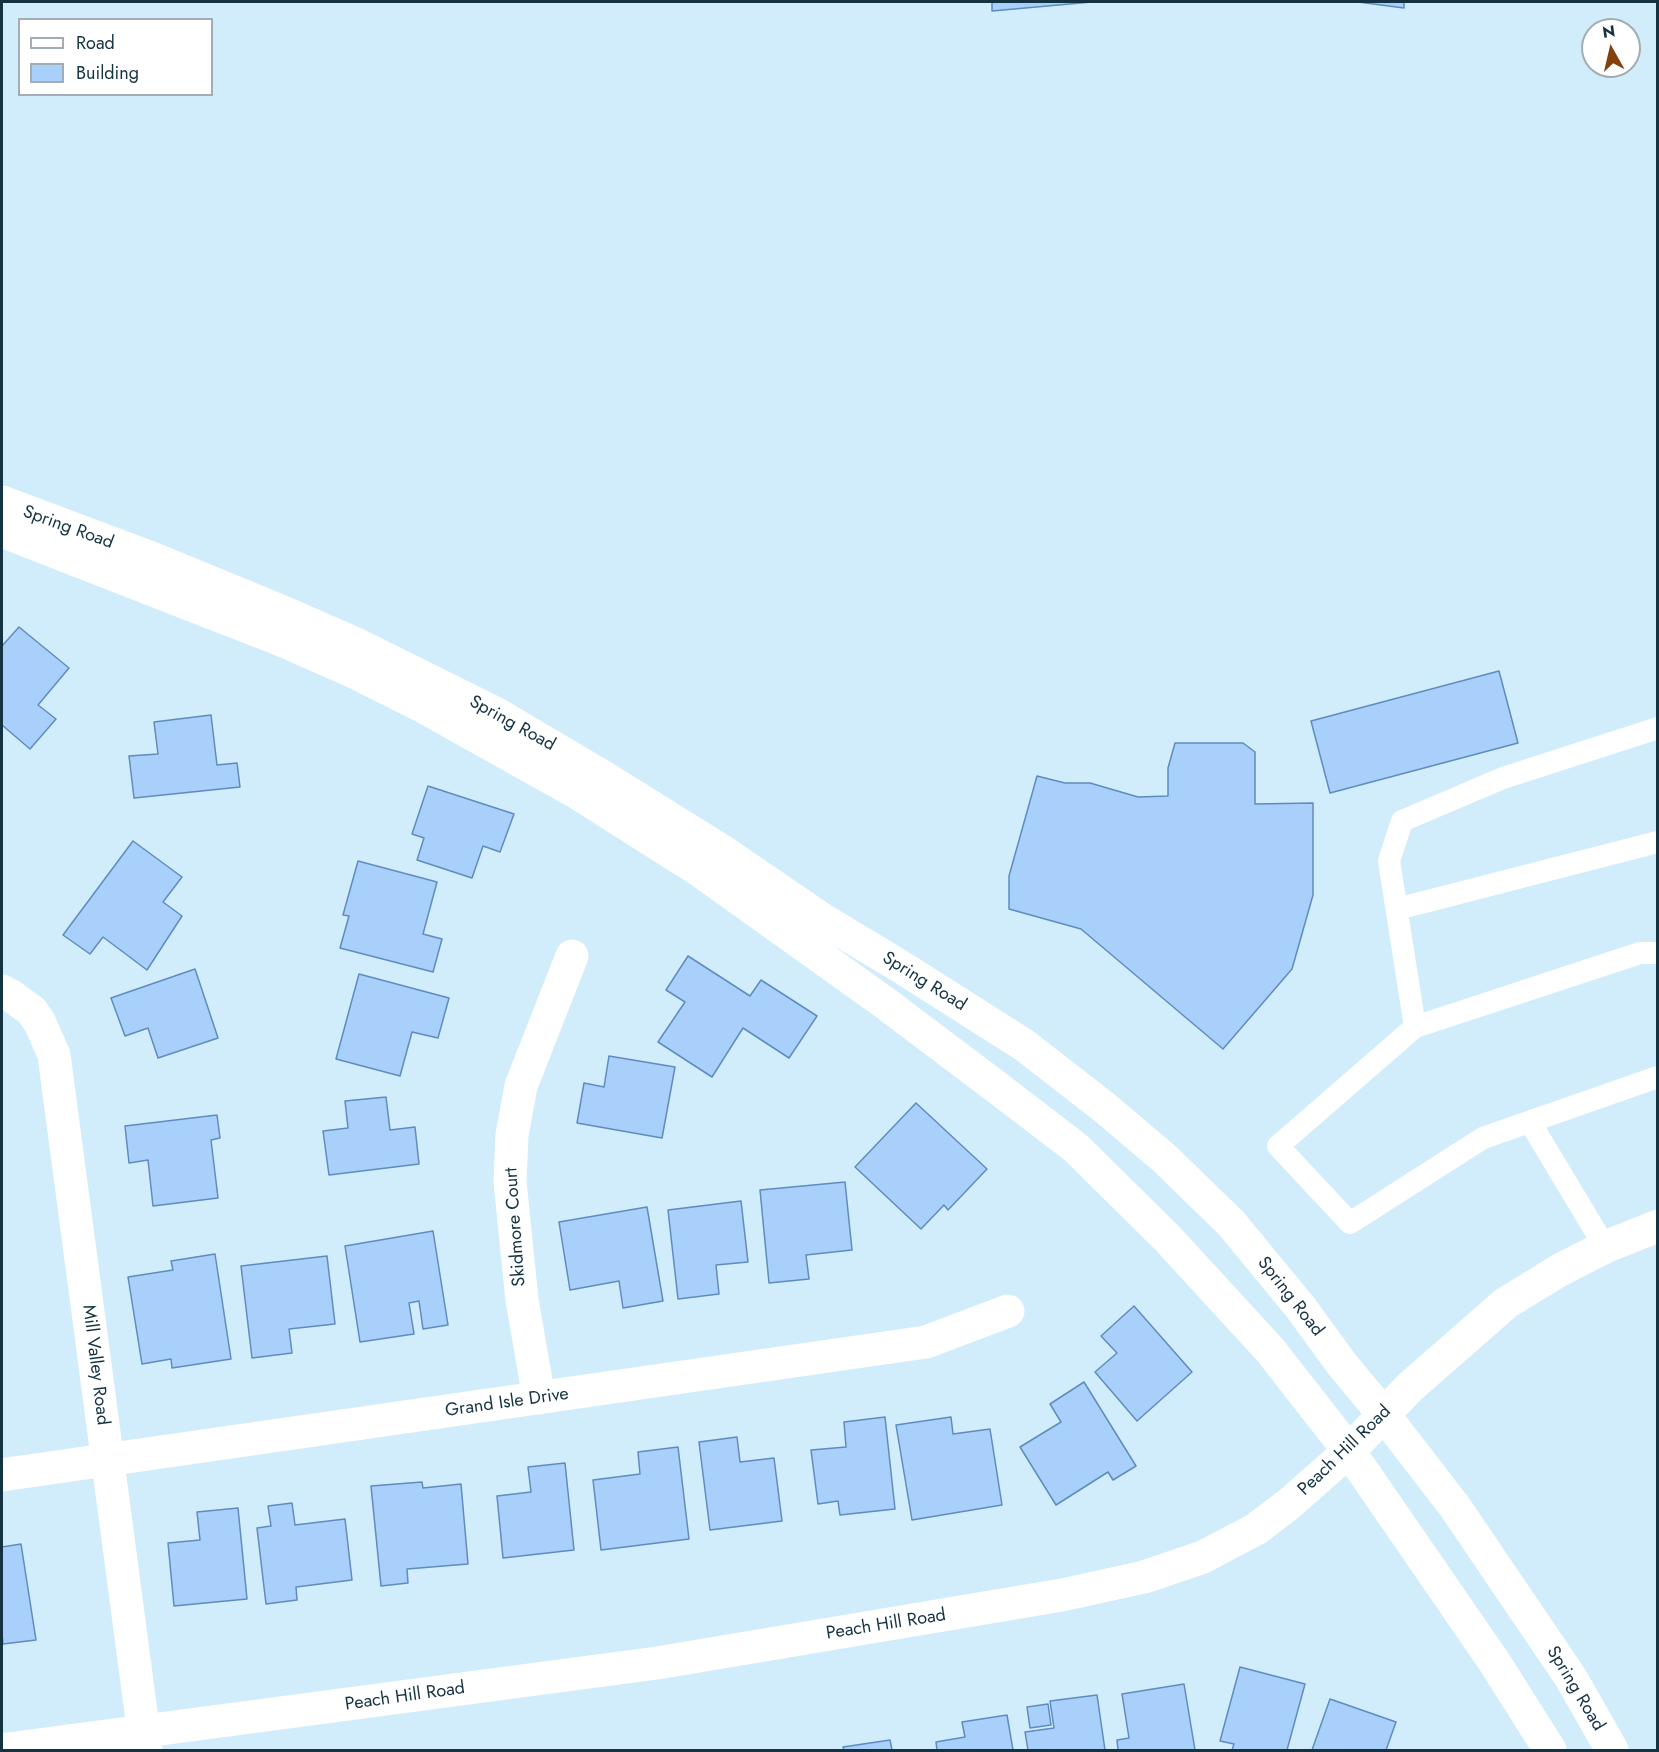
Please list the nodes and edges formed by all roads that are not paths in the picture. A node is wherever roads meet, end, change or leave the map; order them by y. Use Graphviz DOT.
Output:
graph roads {
  1 [pos="2,502"];
  2 [pos="2,531"];
  3 [pos="1658,728"];
  4 [pos="1658,842"];
  5 [pos="1397,909"];
  6 [pos="1658,953"];
  7 [pos="572,956"];
  8 [pos="6,993"];
  9 [pos="1415,1027"];
  10 [pos="1658,1077"];
  11 [pos="1530,1122"];
  12 [pos="1658,1226"];
  13 [pos="1605,1247"];
  14 [pos="1008,1311"];
  15 [pos="539,1398"];
  16 [pos="1384,1414"];
  17 [pos="1349,1451"];
  18 [pos="107,1460"];
  19 [pos="2,1475"];
  20 [pos="145,1741"];
  21 [pos="2,1750"];
  22 [pos="1550,1750"];
  23 [pos="1611,1750"];
  1 -- 16 [label="main road, Spring Road"];
  2 -- 17 [label="main road, Spring Road"];
  3 -- 5 [label="lane"];
  4 -- 5 [label="lane"];
  5 -- 9 [label="lane"];
  6 -- 9 [label="lane"];
  7 -- 15 [label="main road, Skidmore Court"];
  8 -- 18 [label="main road, Mill Valley Road"];
  9 -- 11 [label="lane"];
  10 -- 11 [label="lane"];
  11 -- 13 [label="lane"];
  12 -- 13 [label="main road, Peach Hill Road"];
  13 -- 16 [label="main road, Peach Hill Road"];
  14 -- 15 [label="main road, Grand Isle Drive"];
  15 -- 18 [label="main road, Grand Isle Drive"];
  16 -- 17 [label="main road, Peach Hill Road"];
  16 -- 23 [label="main road, Spring Road"];
  17 -- 20 [label="main road, Peach Hill Road"];
  17 -- 22 [label="main road, Spring Road"];
  18 -- 19 [label="main road, Grand Isle Drive"];
  18 -- 20 [label="main road, Mill Valley Road"];
  20 -- 21 [label="main road, Peach Hill Road"];
}
